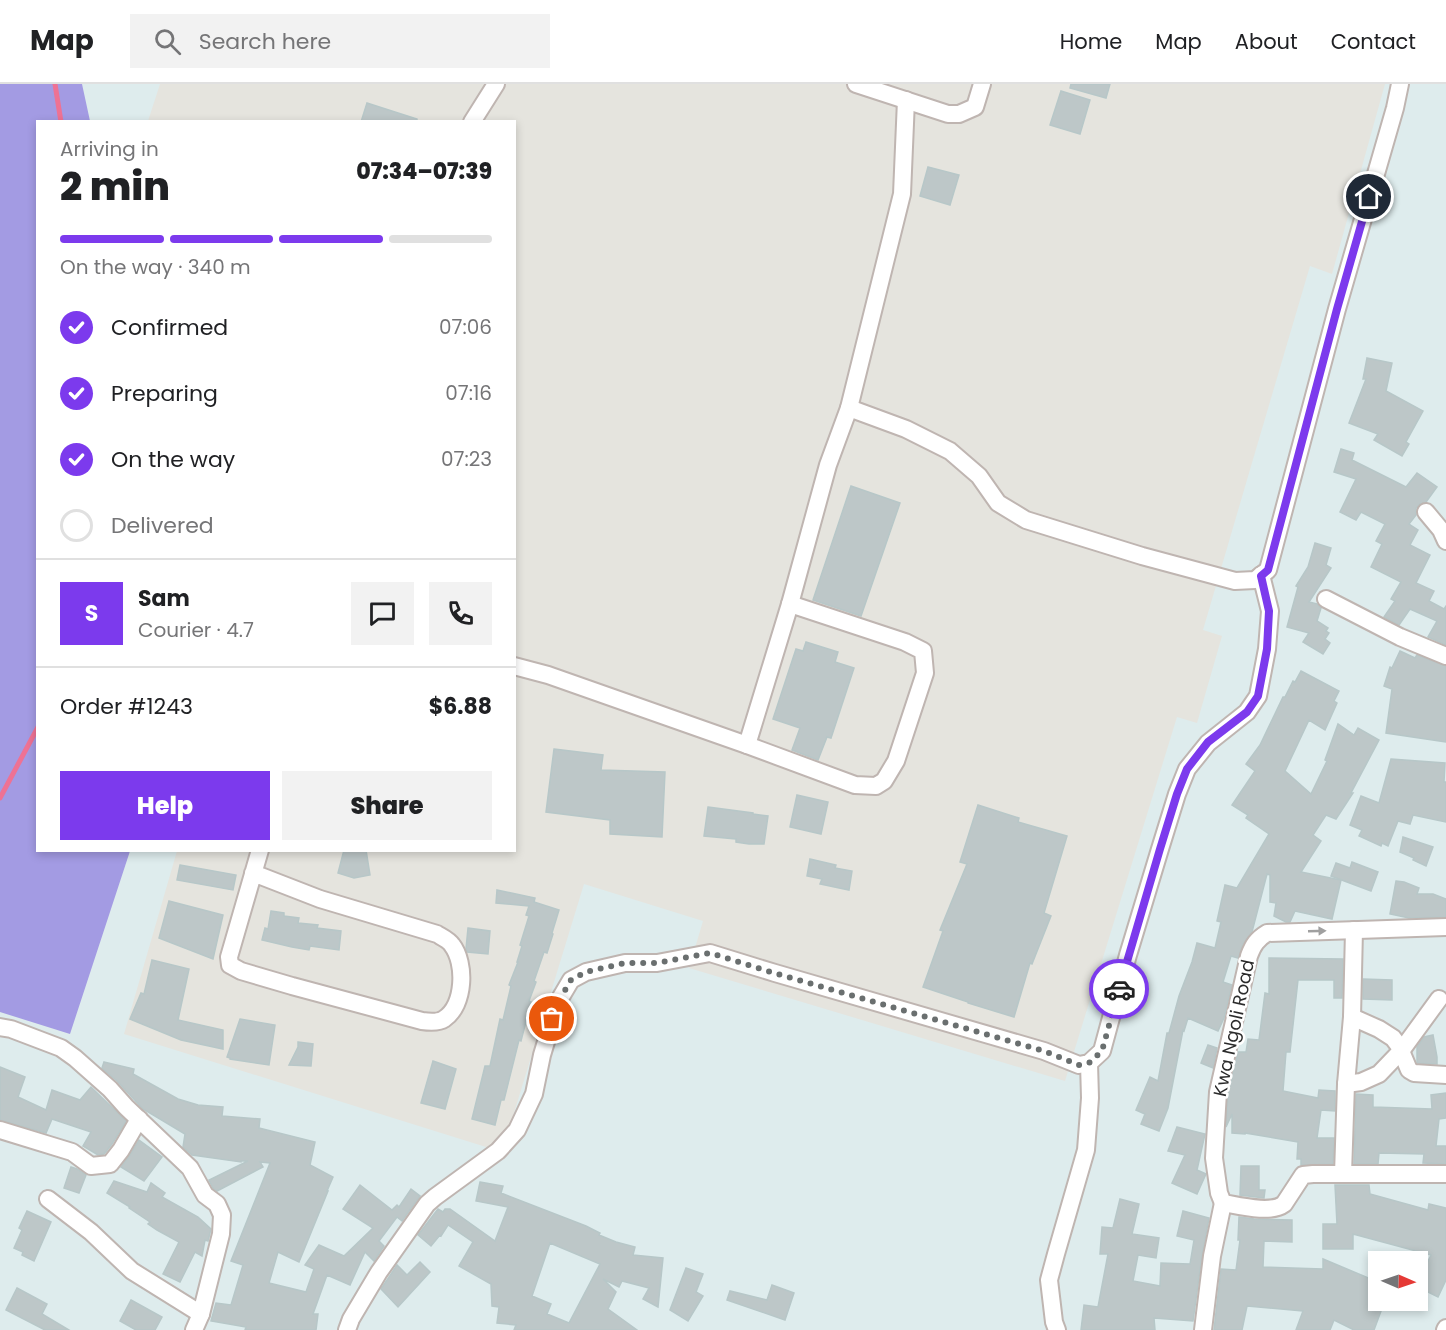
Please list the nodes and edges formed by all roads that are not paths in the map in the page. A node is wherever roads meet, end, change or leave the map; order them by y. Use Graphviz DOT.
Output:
graph roads {
  1 [pos="496,84"];
  2 [pos="856,84"];
  3 [pos="982,84"];
  4 [pos="1400,84"];
  5 [pos="906,99"];
  6 [pos="473,120"];
  7 [pos="849,408"];
  8 [pos="1426,512"];
  9 [pos="1446,541"];
  10 [pos="1261,576"];
  11 [pos="1326,599"];
  12 [pos="790,604"];
  13 [pos="1446,656"];
  14 [pos="516,667"];
  15 [pos="747,745"];
  16 [pos="259,852"];
  17 [pos="253,873"];
  18 [pos="1446,927"];
  19 [pos="1354,930"];
  20 [pos="1439,999"];
  21 [pos="1352,1017"];
  22 [pos="0,1027"];
  23 [pos="1401,1051"];
  24 [pos="1089,1063"];
  25 [pos="1446,1075"];
  26 [pos="1346,1084"];
  27 [pos="139,1119"];
  28 [pos="0,1130"];
  29 [pos="1342,1174"];
  30 [pos="1446,1174"];
  31 [pos="48,1199"];
  32 [pos="1223,1203"];
  33 [pos="201,1314"];
  34 [pos="194,1330"];
  35 [pos="347,1330"];
  36 [pos="1057,1330"];
  37 [pos="1203,1330"];
  1 -- 6 [label="street"];
  2 -- 5 [label="street"];
  3 -- 5 [label="street"];
  4 -- 10 [label="street"];
  5 -- 7 [label="street"];
  7 -- 10 [label="street"];
  7 -- 12 [label="street"];
  8 -- 9 [label="street"];
  10 -- 24 [label="street"];
  11 -- 13 [label="street"];
  12 -- 15 [label="street"];
  12 -- 15 [label="street"];
  14 -- 15 [label="street"];
  16 -- 17 [label="street"];
  17 -- 17 [label="street"];
  18 -- 19 [label="street"];
  19 -- 21 [label="street"];
  32 -- 19 [label="street, Kwa Ngoli Road, one-way"];
  20 -- 23 [label="street"];
  21 -- 23 [label="street"];
  21 -- 26 [label="street"];
  22 -- 27 [label="street"];
  23 -- 25 [label="street"];
  23 -- 26 [label="street"];
  24 -- 35 [label="street"];
  24 -- 36 [label="street"];
  26 -- 29 [label="street"];
  27 -- 28 [label="street"];
  27 -- 33 [label="street"];
  29 -- 30 [label="street"];
  29 -- 32 [label="street"];
  31 -- 33 [label="street"];
  32 -- 37 [label="street"];
  33 -- 34 [label="street"];
}
